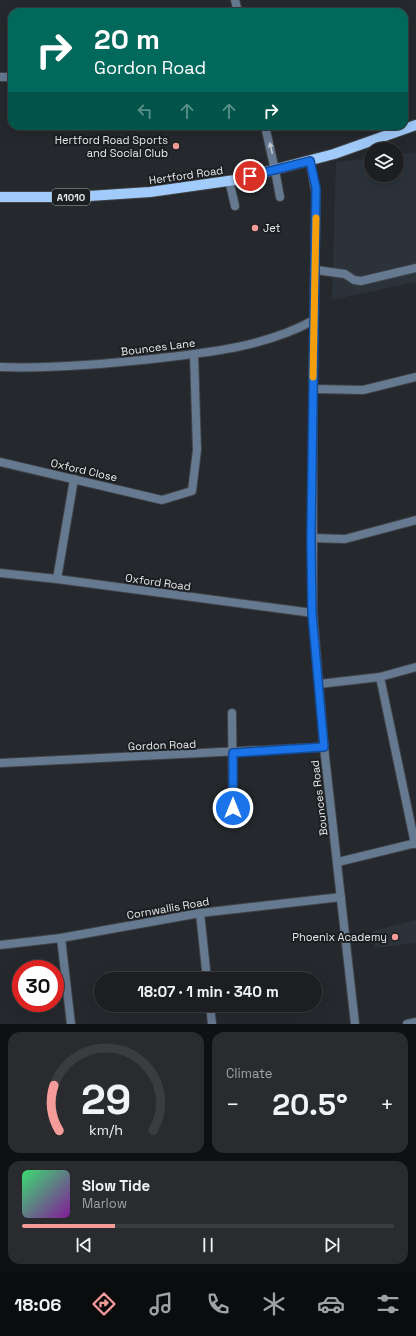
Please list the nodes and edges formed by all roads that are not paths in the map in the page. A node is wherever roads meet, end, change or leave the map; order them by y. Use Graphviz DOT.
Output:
graph roads {
  1 [pos="267,130"];
  2 [pos="404,130"];
  3 [pos="310,161"];
  4 [pos="275,170"];
  5 [pos="229,180"];
  6 [pos="0,197"];
  7 [pos="280,197"];
  8 [pos="235,206"];
  9 [pos="416,268"];
  10 [pos="316,270"];
  11 [pos="314,320"];
  12 [pos="194,354"];
  13 [pos="0,367"];
  14 [pos="416,377"];
  15 [pos="312,389"];
  16 [pos="0,462"];
  17 [pos="74,479"];
  18 [pos="416,520"];
  19 [pos="311,538"];
  20 [pos="0,574"];
  21 [pos="57,579"];
  22 [pos="312,613"];
  23 [pos="416,667"];
  24 [pos="380,677"];
  25 [pos="319,684"];
  26 [pos="232,713"];
  27 [pos="324,747"];
  28 [pos="233,753"];
  29 [pos="0,763"];
  30 [pos="233,808"];
  31 [pos="415,844"];
  32 [pos="338,862"];
  33 [pos="341,898"];
  34 [pos="200,913"];
  35 [pos="61,938"];
  36 [pos="0,945"];
  37 [pos="206,972"];
  38 [pos="211,1012"];
  39 [pos="416,1022"];
  40 [pos="71,1024"];
  41 [pos="212,1024"];
  42 [pos="355,1024"];
  43 [pos="408,1024"];
  4 -- 1 [label="street, one-way"];
  2 -- 3 [label="main road, Hertford Road / A1010"];
  3 -- 4 [label="main road, Hertford Road / A1010"];
  3 -- 10 [label="street, Bounces Road"];
  4 -- 5 [label="main road, Hertford Road / A1010"];
  4 -- 7 [label="street"];
  5 -- 6 [label="main road, Hertford Road / A1010"];
  5 -- 8 [label="street"];
  9 -- 10 [label="street"];
  10 -- 11 [label="street, Bounces Road"];
  11 -- 12 [label="street, Bounces Lane"];
  11 -- 15 [label="street, Bounces Road"];
  12 -- 13 [label="street, Bounces Lane"];
  12 -- 17 [label="street, Oxford Close"];
  14 -- 15 [label="street"];
  15 -- 19 [label="street, Bounces Road"];
  16 -- 17 [label="street, Oxford Close"];
  17 -- 21 [label="street"];
  18 -- 19 [label="street"];
  19 -- 22 [label="street, Bounces Road"];
  20 -- 21 [label="street, Oxford Road"];
  21 -- 22 [label="street, Oxford Road"];
  22 -- 25 [label="street, Bounces Road"];
  23 -- 24 [label="street"];
  24 -- 25 [label="street"];
  24 -- 31 [label="street"];
  25 -- 27 [label="street, Bounces Road"];
  26 -- 28 [label="street"];
  27 -- 28 [label="street, Gordon Road"];
  27 -- 32 [label="street, Bounces Road"];
  28 -- 29 [label="street, Gordon Road"];
  28 -- 30 [label="street"];
  31 -- 32 [label="street"];
  32 -- 33 [label="street, Bounces Road"];
  33 -- 34 [label="street, Cornwallis Road"];
  33 -- 42 [label="street, Bounces Road"];
  34 -- 35 [label="street, Cornwallis Road"];
  34 -- 37 [label="street"];
  35 -- 36 [label="street, Cornwallis Road"];
  35 -- 40 [label="street"];
  38 -- 41 [label="street"];
  39 -- 43 [label="street"];
}
